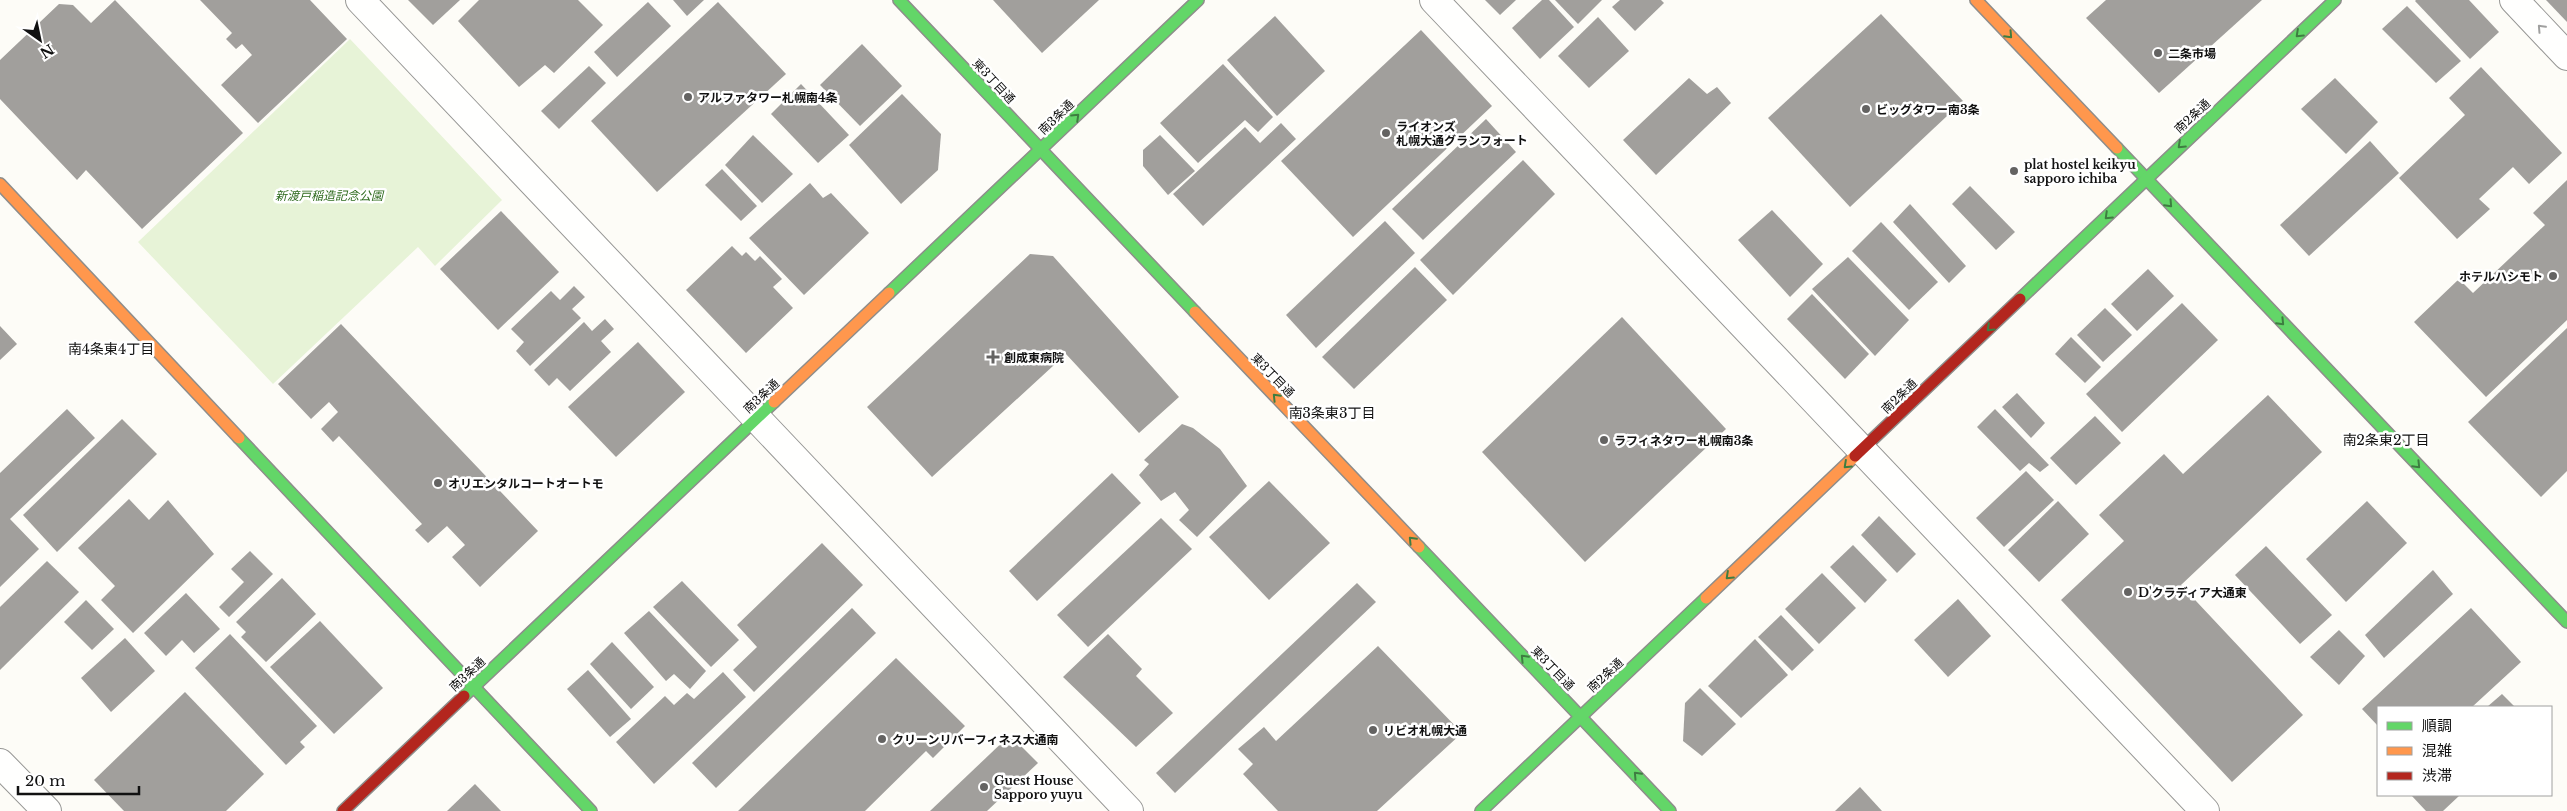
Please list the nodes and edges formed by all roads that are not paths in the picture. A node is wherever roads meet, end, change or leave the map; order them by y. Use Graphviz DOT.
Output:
graph roads {
  1 [pos="360,0"];
  2 [pos="899,0"];
  3 [pos="1198,0"];
  4 [pos="1434,0"];
  5 [pos="1976,0"];
  6 [pos="2334,0"];
  7 [pos="2514,0"];
  8 [pos="2567,56"];
  9 [pos="1041,150"];
  10 [pos="2145,180"];
  11 [pos="0,184"];
  12 [pos="757,419"];
  13 [pos="1862,451"];
  14 [pos="2567,622"];
  15 [pos="473,687"];
  16 [pos="1581,717"];
  17 [pos="0,763"];
  18 [pos="47,811"];
  19 [pos="343,811"];
  20 [pos="591,811"];
  21 [pos="1129,811"];
  22 [pos="1481,811"];
  23 [pos="1670,811"];
  24 [pos="2205,811"];
  1 -- 12 [label="street"];
  2 -- 9 [label="street, 東3丁目通"];
  9 -- 3 [label="street, 南3条通, one-way"];
  4 -- 13 [label="street"];
  5 -- 10 [label="street, one-way"];
  6 -- 10 [label="street, 南2条通, one-way"];
  8 -- 7 [label="street, one-way"];
  9 -- 12 [label="street, 南3条通"];
  16 -- 9 [label="street, 東3丁目通, one-way"];
  10 -- 13 [label="street, 南2条通, one-way"];
  10 -- 14 [label="street, one-way"];
  11 -- 15 [label="street"];
  12 -- 15 [label="street, 南3条通"];
  12 -- 21 [label="street"];
  13 -- 16 [label="street, 南2条通, one-way"];
  13 -- 24 [label="street"];
  15 -- 19 [label="street, 南3条通"];
  15 -- 20 [label="street"];
  16 -- 22 [label="street, 南2条通"];
  23 -- 16 [label="street, 東3丁目通, one-way"];
  17 -- 18 [label="street"];
}
